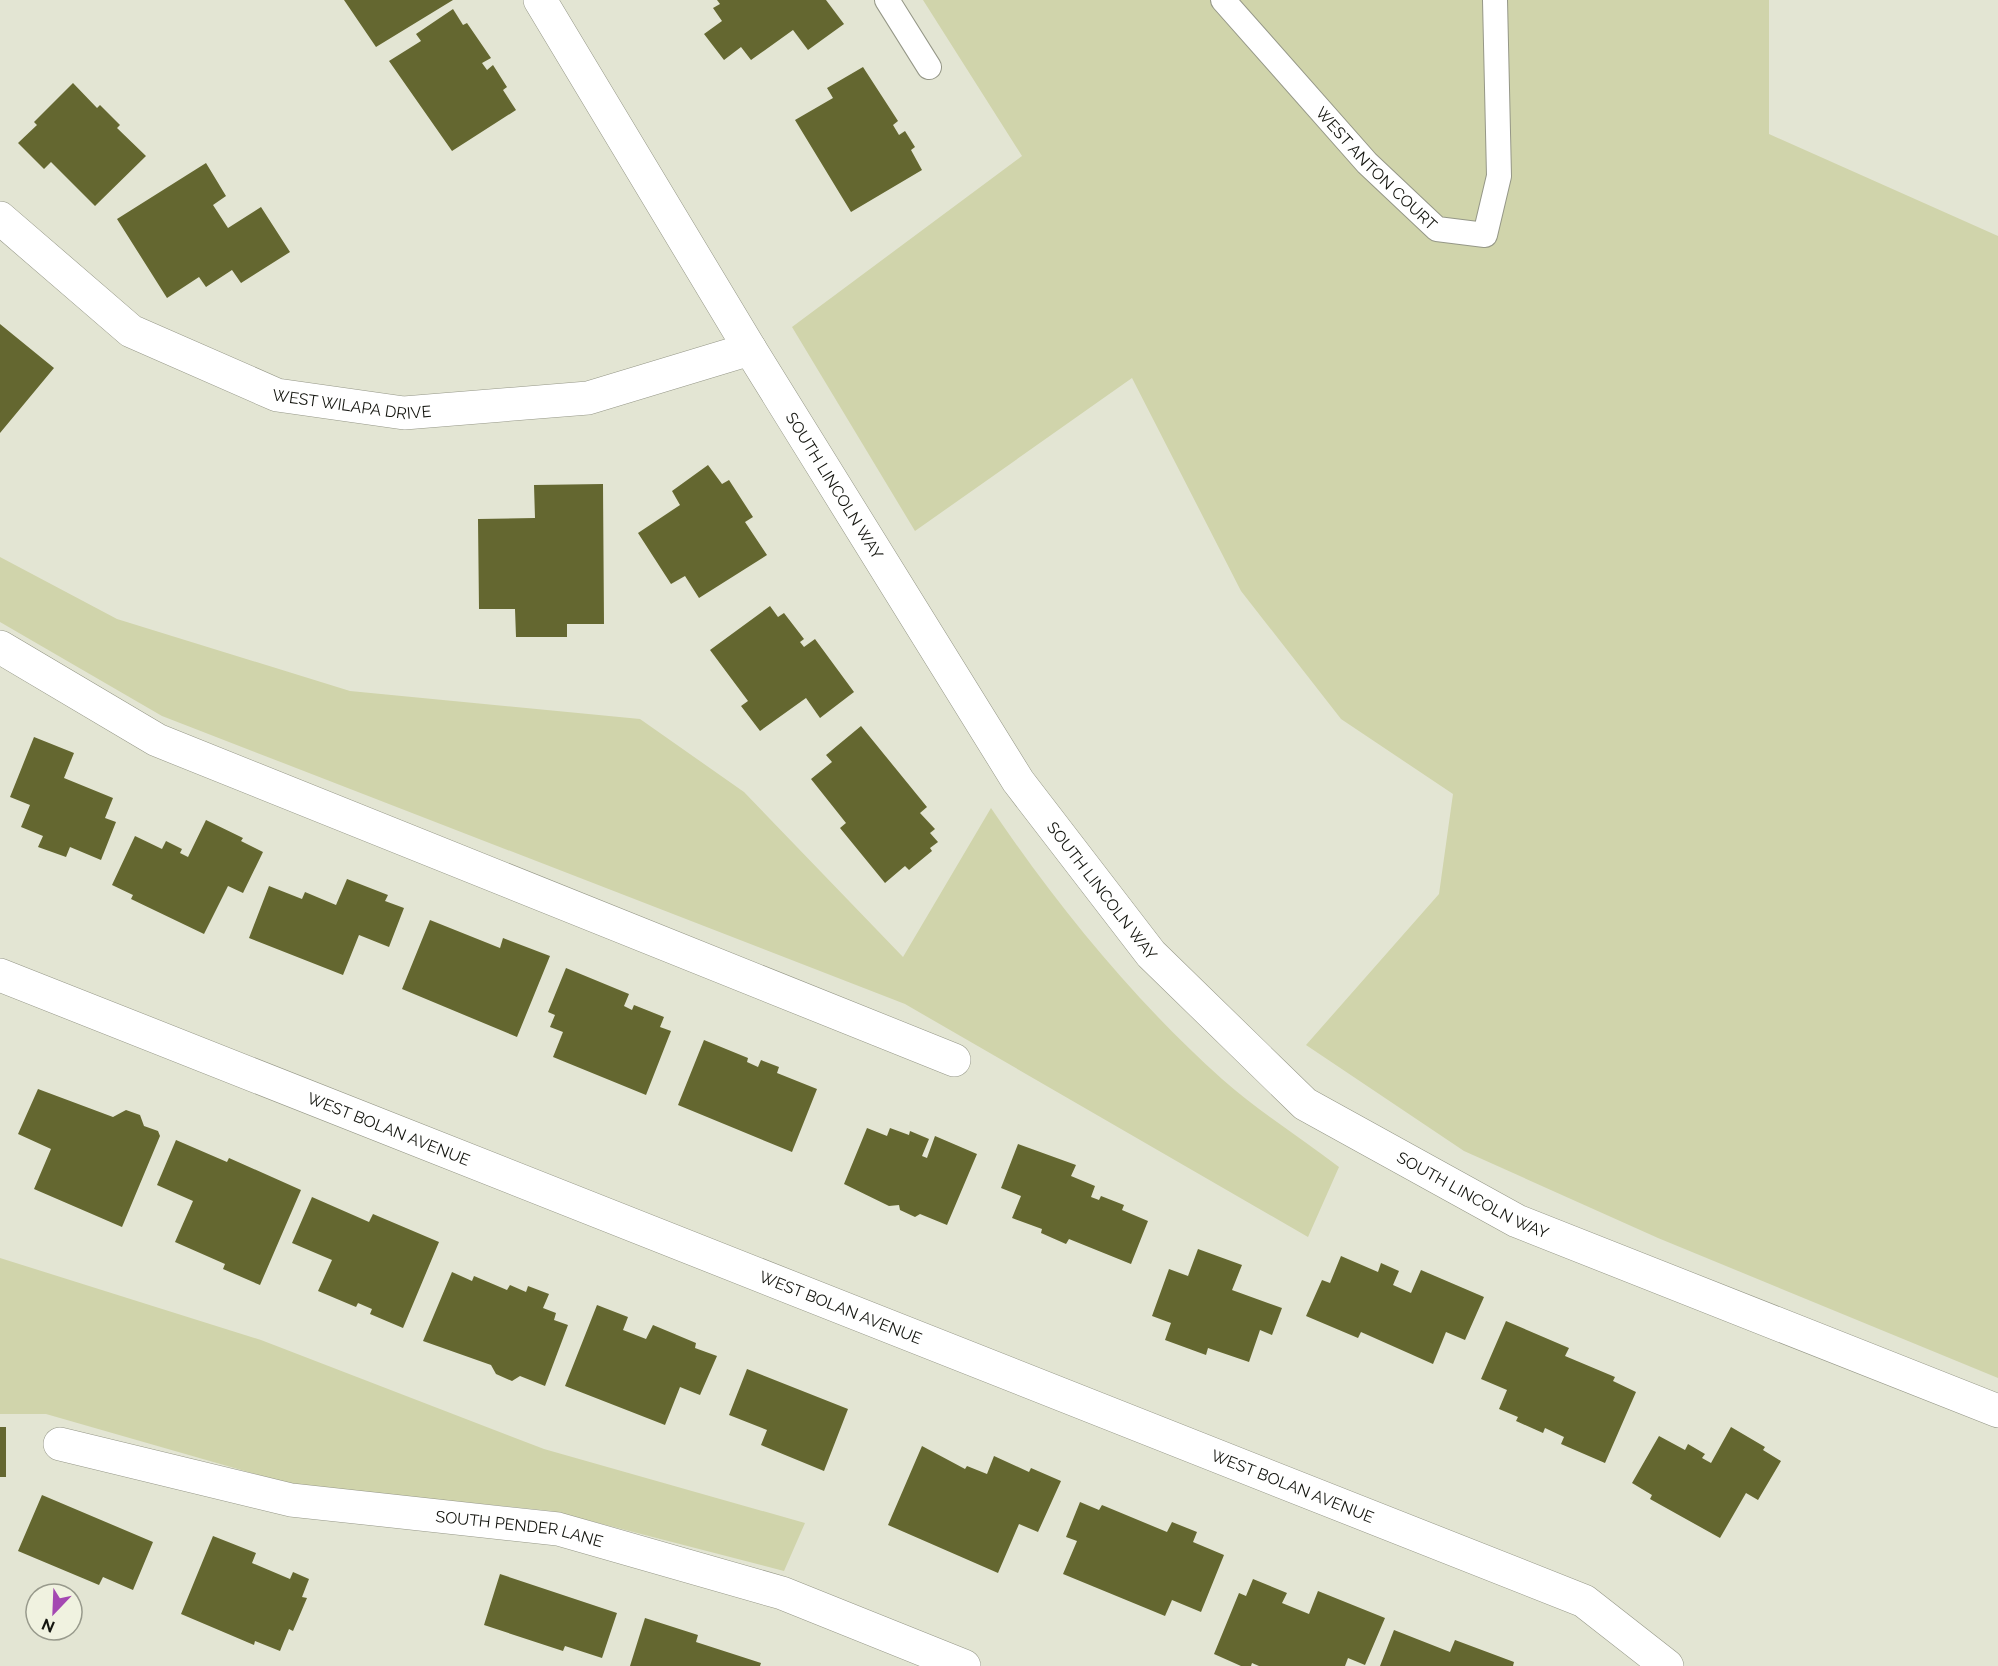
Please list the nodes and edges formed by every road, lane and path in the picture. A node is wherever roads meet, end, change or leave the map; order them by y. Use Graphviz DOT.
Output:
graph roads {
  1 [pos="540,0"];
  2 [pos="887,0"];
  3 [pos="1223,0"];
  4 [pos="1495,0"];
  5 [pos="929,67"];
  6 [pos="0,218"];
  7 [pos="750,349"];
  8 [pos="0,647"];
  9 [pos="0,975"];
  10 [pos="954,1060"];
  11 [pos="1998,1411"];
  12 [pos="60,1444"];
  13 [pos="964,1666"];
  14 [pos="1667,1666"];
  1 -- 7 [label="street, SOUTH LINCOLN WAY"];
  2 -- 5 [label="lane"];
  3 -- 4 [label="lane, WEST ANTON COURT"];
  6 -- 7 [label="street, WEST WILAPA DRIVE"];
  7 -- 11 [label="street, SOUTH LINCOLN WAY"];
  8 -- 10 [label="street"];
  9 -- 14 [label="street, WEST BOLAN AVENUE"];
  12 -- 13 [label="street, SOUTH PENDER LANE"];
}
